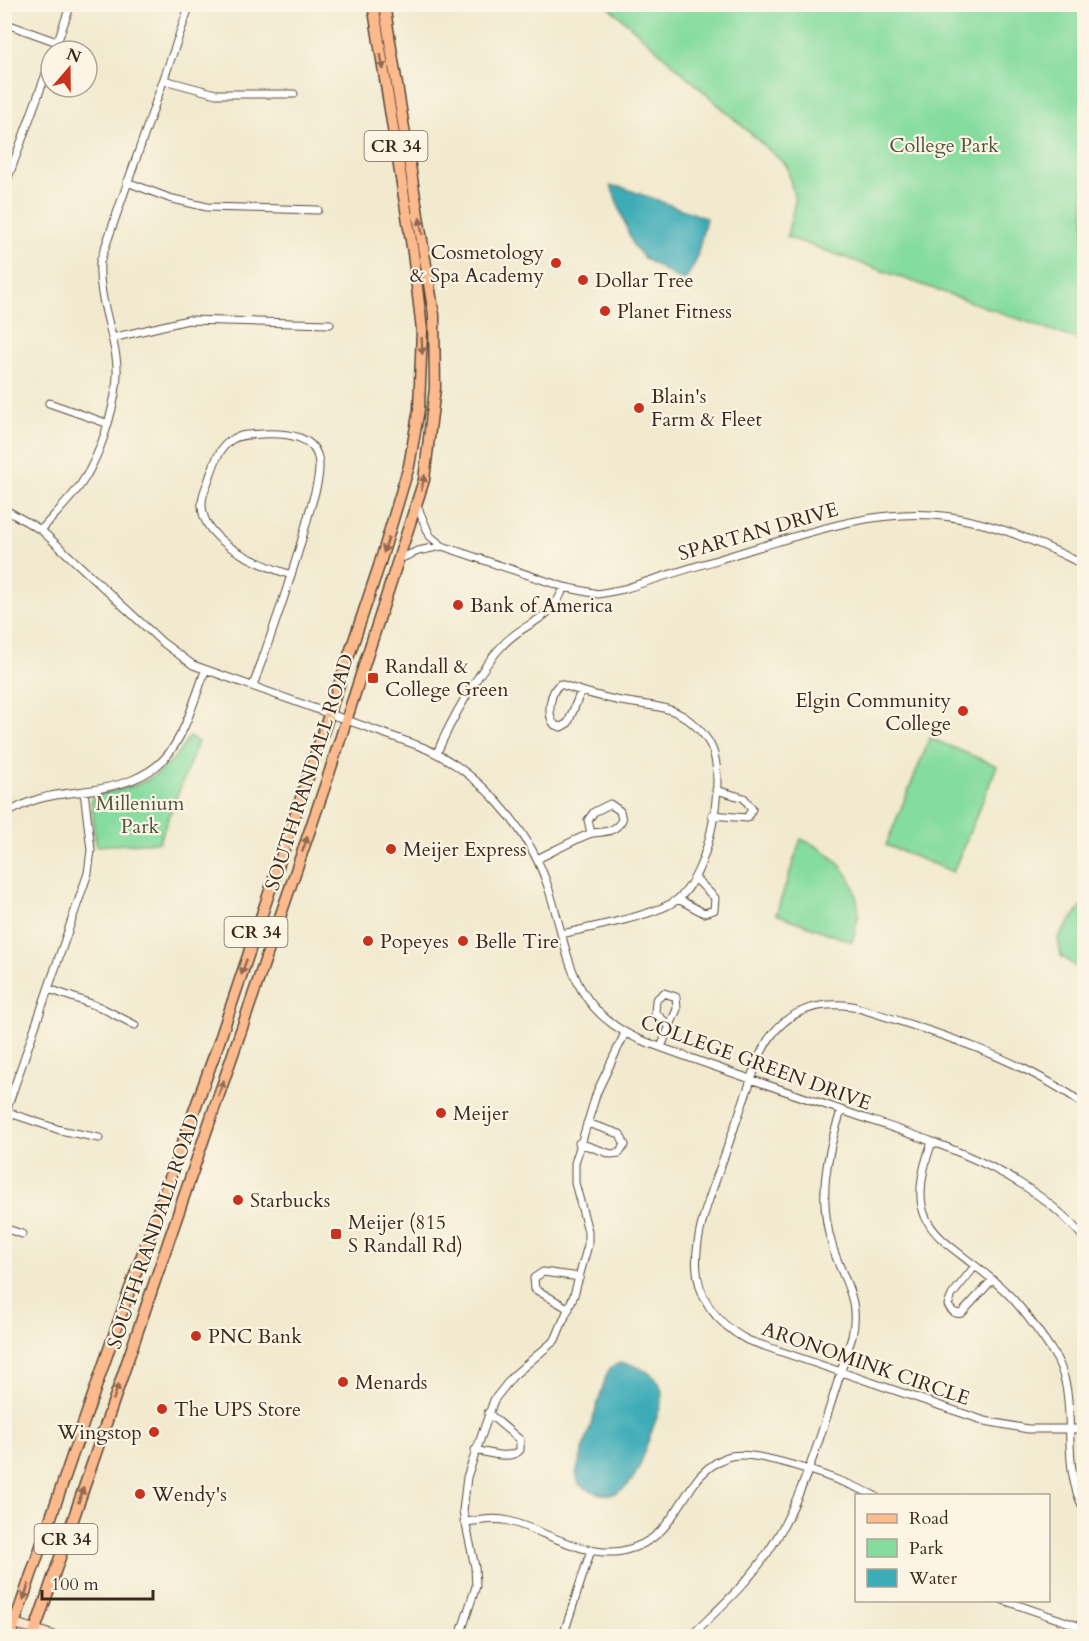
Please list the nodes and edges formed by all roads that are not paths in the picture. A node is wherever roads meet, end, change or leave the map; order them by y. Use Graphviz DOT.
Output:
graph roads {
  1 [pos="71,4"];
  2 [pos="190,4"];
  3 [pos="373,4"];
  4 [pos="384,4"];
  5 [pos="4,23"];
  6 [pos="49,39"];
  7 [pos="58,39"];
  8 [pos="164,80"];
  9 [pos="39,93"];
  10 [pos="294,94"];
  11 [pos="127,182"];
  12 [pos="4,189"];
  13 [pos="318,210"];
  14 [pos="330,324"];
  15 [pos="112,338"];
  16 [pos="49,403"];
  17 [pos="106,423"];
  18 [pos="417,506"];
  19 [pos="4,509"];
  20 [pos="41,530"];
  21 [pos="442,546"];
  22 [pos="399,559"];
  23 [pos="1084,565"];
  24 [pos="291,575"];
  25 [pos="564,587"];
  26 [pos="206,671"];
  27 [pos="252,686"];
  28 [pos="581,691"];
  29 [pos="329,712"];
  30 [pos="346,718"];
  31 [pos="437,753"];
  32 [pos="716,790"];
  33 [pos="84,791"];
  34 [pos="712,815"];
  35 [pos="4,816"];
  36 [pos="591,833"];
  37 [pos="537,860"];
  38 [pos="696,879"];
  39 [pos="678,899"];
  40 [pos="561,934"];
  41 [pos="49,989"];
  42 [pos="135,1025"];
  43 [pos="670,1026"];
  44 [pos="625,1033"];
  45 [pos="661,1047"];
  46 [pos="751,1079"];
  47 [pos="1084,1104"];
  48 [pos="841,1111"];
  49 [pos="5,1113"];
  50 [pos="587,1123"];
  51 [pos="99,1138"];
  52 [pos="932,1142"];
  53 [pos="579,1143"];
  54 [pos="1084,1224"];
  55 [pos="4,1228"];
  56 [pos="1078,1230"];
  57 [pos="22,1234"];
  58 [pos="1084,1238"];
  59 [pos="975,1266"];
  60 [pos="580,1277"];
  61 [pos="992,1280"];
  62 [pos="569,1309"];
  63 [pos="840,1372"];
  64 [pos="488,1413"];
  65 [pos="1068,1429"];
  66 [pos="1084,1429"];
  67 [pos="475,1450"];
  68 [pos="806,1471"];
  69 [pos="869,1494"];
  70 [pos="1084,1509"];
  71 [pos="464,1522"];
  72 [pos="591,1550"];
  73 [pos="1009,1602"];
  74 [pos="10,1622"];
  75 [pos="1084,1628"];
  76 [pos="34,1633"];
  77 [pos="10,1636"];
  78 [pos="54,1636"];
  79 [pos="460,1636"];
  80 [pos="563,1636"];
  81 [pos="691,1636"];
  1 -- 7 [label="street"];
  2 -- 8 [label="street"];
  3 -- 29 [label="main road, SOUTH RANDALL ROAD / CR 34, one-way"];
  18 -- 4 [label="main road, SOUTH RANDALL ROAD / CR 34, one-way"];
  5 -- 6 [label="street"];
  8 -- 10 [label="street"];
  8 -- 11 [label="street"];
  9 -- 12 [label="street"];
  11 -- 13 [label="street"];
  11 -- 15 [label="street"];
  14 -- 15 [label="street"];
  15 -- 17 [label="street"];
  16 -- 17 [label="street"];
  17 -- 20 [label="street"];
  18 -- 21 [label="street"];
  18 -- 22 [label="main road, SOUTH RANDALL ROAD / CR 34"];
  19 -- 20 [label="street, COLLEGE GREEN DRIVE"];
  20 -- 26 [label="street, COLLEGE GREEN DRIVE"];
  21 -- 22 [label="street"];
  21 -- 25 [label="street, SPARTAN DRIVE"];
  22 -- 30 [label="main road, SOUTH RANDALL ROAD / CR 34"];
  23 -- 25 [label="street, SPARTAN DRIVE"];
  24 -- 24 [label="street"];
  24 -- 27 [label="street"];
  25 -- 31 [label="street"];
  26 -- 27 [label="street, COLLEGE GREEN DRIVE"];
  26 -- 33 [label="street"];
  27 -- 29 [label="street, COLLEGE GREEN DRIVE"];
  28 -- 28 [label="street"];
  28 -- 32 [label="street"];
  29 -- 30 [label="street, COLLEGE GREEN DRIVE"];
  29 -- 74 [label="main road, SOUTH RANDALL ROAD / CR 34, one-way"];
  30 -- 31 [label="street, COLLEGE GREEN DRIVE"];
  76 -- 30 [label="main road, SOUTH RANDALL ROAD / CR 34, one-way"];
  31 -- 37 [label="street, COLLEGE GREEN DRIVE"];
  32 -- 34 [label="street"];
  32 -- 34 [label="street"];
  33 -- 35 [label="street"];
  33 -- 41 [label="street"];
  34 -- 38 [label="street"];
  36 -- 36 [label="street"];
  36 -- 37 [label="street"];
  37 -- 40 [label="street, COLLEGE GREEN DRIVE"];
  38 -- 39 [label="street"];
  38 -- 39 [label="street"];
  39 -- 40 [label="street"];
  40 -- 44 [label="street, COLLEGE GREEN DRIVE"];
  41 -- 42 [label="street"];
  41 -- 49 [label="street"];
  43 -- 43 [label="street"];
  43 -- 45 [label="street"];
  44 -- 45 [label="street, COLLEGE GREEN DRIVE"];
  44 -- 50 [label="street"];
  45 -- 46 [label="street, COLLEGE GREEN DRIVE"];
  46 -- 47 [label="street, ARONOMINK CIRCLE"];
  46 -- 48 [label="street, COLLEGE GREEN DRIVE"];
  46 -- 63 [label="street, ARONOMINK CIRCLE"];
  48 -- 52 [label="street, COLLEGE GREEN DRIVE"];
  48 -- 63 [label="street"];
  49 -- 51 [label="street"];
  50 -- 53 [label="street"];
  50 -- 53 [label="street"];
  52 -- 56 [label="street, COLLEGE GREEN DRIVE"];
  52 -- 59 [label="street"];
  53 -- 60 [label="street"];
  54 -- 56 [label="street"];
  55 -- 57 [label="street"];
  56 -- 58 [label="street, COLLEGE GREEN DRIVE"];
  59 -- 61 [label="street"];
  59 -- 61 [label="street"];
  60 -- 62 [label="street"];
  60 -- 62 [label="street"];
  61 -- 65 [label="street"];
  62 -- 64 [label="street"];
  63 -- 65 [label="street, ARONOMINK CIRCLE"];
  63 -- 68 [label="street"];
  64 -- 67 [label="street"];
  64 -- 67 [label="street"];
  65 -- 66 [label="street, ARONOMINK CIRCLE"];
  65 -- 70 [label="street"];
  67 -- 71 [label="street"];
  68 -- 69 [label="street"];
  68 -- 72 [label="street"];
  68 -- 81 [label="street"];
  71 -- 72 [label="street"];
  71 -- 79 [label="street"];
  72 -- 80 [label="street"];
  73 -- 75 [label="street"];
  74 -- 76 [label="main road"];
  74 -- 77 [label="main road, CR 34"];
  76 -- 78 [label="main road"];
}
